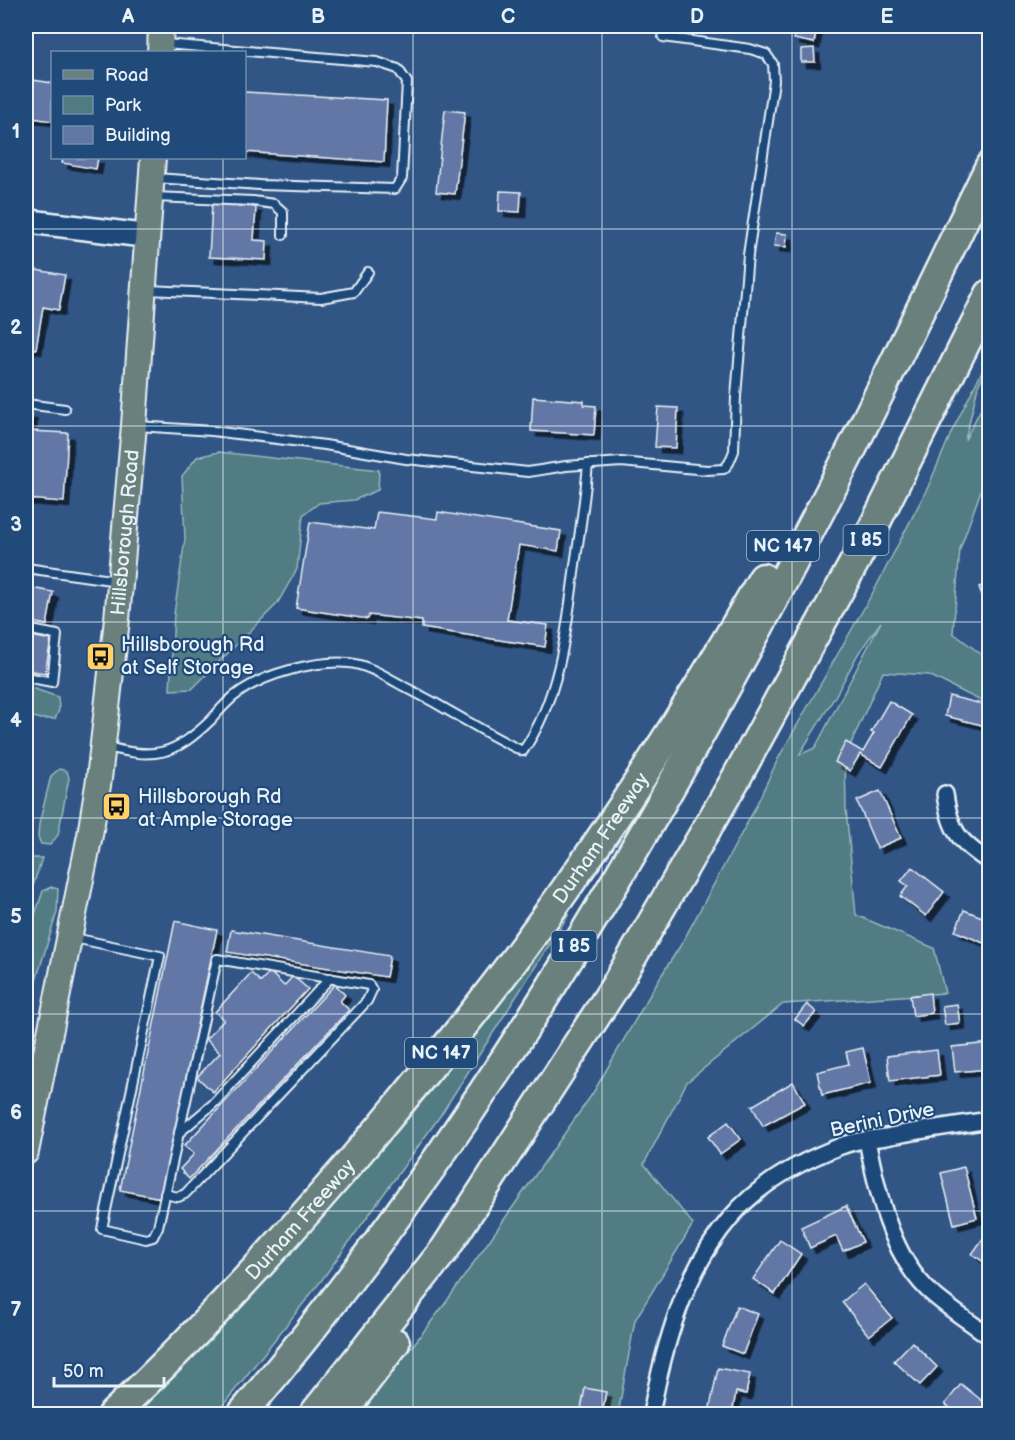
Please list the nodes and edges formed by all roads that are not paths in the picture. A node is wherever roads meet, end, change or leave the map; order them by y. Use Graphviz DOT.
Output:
graph roads {
  1 [pos="663,37"];
  2 [pos="160,41"];
  3 [pos="990,166"];
  4 [pos="151,177"];
  5 [pos="26,221"];
  6 [pos="283,235"];
  7 [pos="147,236"];
  8 [pos="368,272"];
  9 [pos="144,289"];
  10 [pos="990,294"];
  11 [pos="26,404"];
  12 [pos="65,409"];
  13 [pos="134,425"];
  14 [pos="854,444"];
  15 [pos="588,464"];
  16 [pos="26,568"];
  17 [pos="119,581"];
  18 [pos="26,629"];
  19 [pos="26,677"];
  20 [pos="103,746"];
  21 [pos="945,794"];
  22 [pos="990,862"];
  23 [pos="69,937"];
  24 [pos="330,978"];
  25 [pos="990,1120"];
  26 [pos="178,1134"];
  27 [pos="27,1140"];
  28 [pos="867,1140"];
  29 [pos="165,1194"];
  30 [pos="445,1249"];
  31 [pos="990,1337"];
  32 [pos="113,1414"];
  33 [pos="242,1414"];
  34 [pos="314,1414"];
  35 [pos="341,1414"];
  36 [pos="651,1414"];
  1 -- 15 [label="lane"];
  2 -- 4 [label="lane"];
  3 -- 14 [label="highway, I 85"];
  4 -- 6 [label="lane"];
  4 -- 7 [label="main road, Hillsborough Road"];
  5 -- 7 [label="street"];
  7 -- 9 [label="main road, Hillsborough Road"];
  8 -- 9 [label="lane"];
  9 -- 13 [label="main road, Hillsborough Road"];
  10 -- 30 [label="highway, I 85"];
  11 -- 12 [label="lane"];
  13 -- 15 [label="lane"];
  13 -- 17 [label="main road, Hillsborough Road"];
  14 -- 32 [label="highway, Durham Freeway / NC 147"];
  14 -- 33 [label="highway, I 85"];
  15 -- 20 [label="lane"];
  16 -- 17 [label="lane"];
  17 -- 20 [label="main road, Hillsborough Road"];
  18 -- 19 [label="lane"];
  20 -- 23 [label="main road, Hillsborough Road"];
  21 -- 22 [label="street"];
  23 -- 27 [label="main road, Hillsborough Road"];
  23 -- 29 [label="lane"];
  24 -- 26 [label="lane"];
  24 -- 26 [label="lane"];
  24 -- 29 [label="lane"];
  25 -- 28 [label="street, Berini Drive"];
  26 -- 29 [label="lane"];
  28 -- 31 [label="street"];
  28 -- 36 [label="street, Berini Drive"];
  30 -- 34 [label="highway, I 85"];
  30 -- 35 [label="highway"];
}
